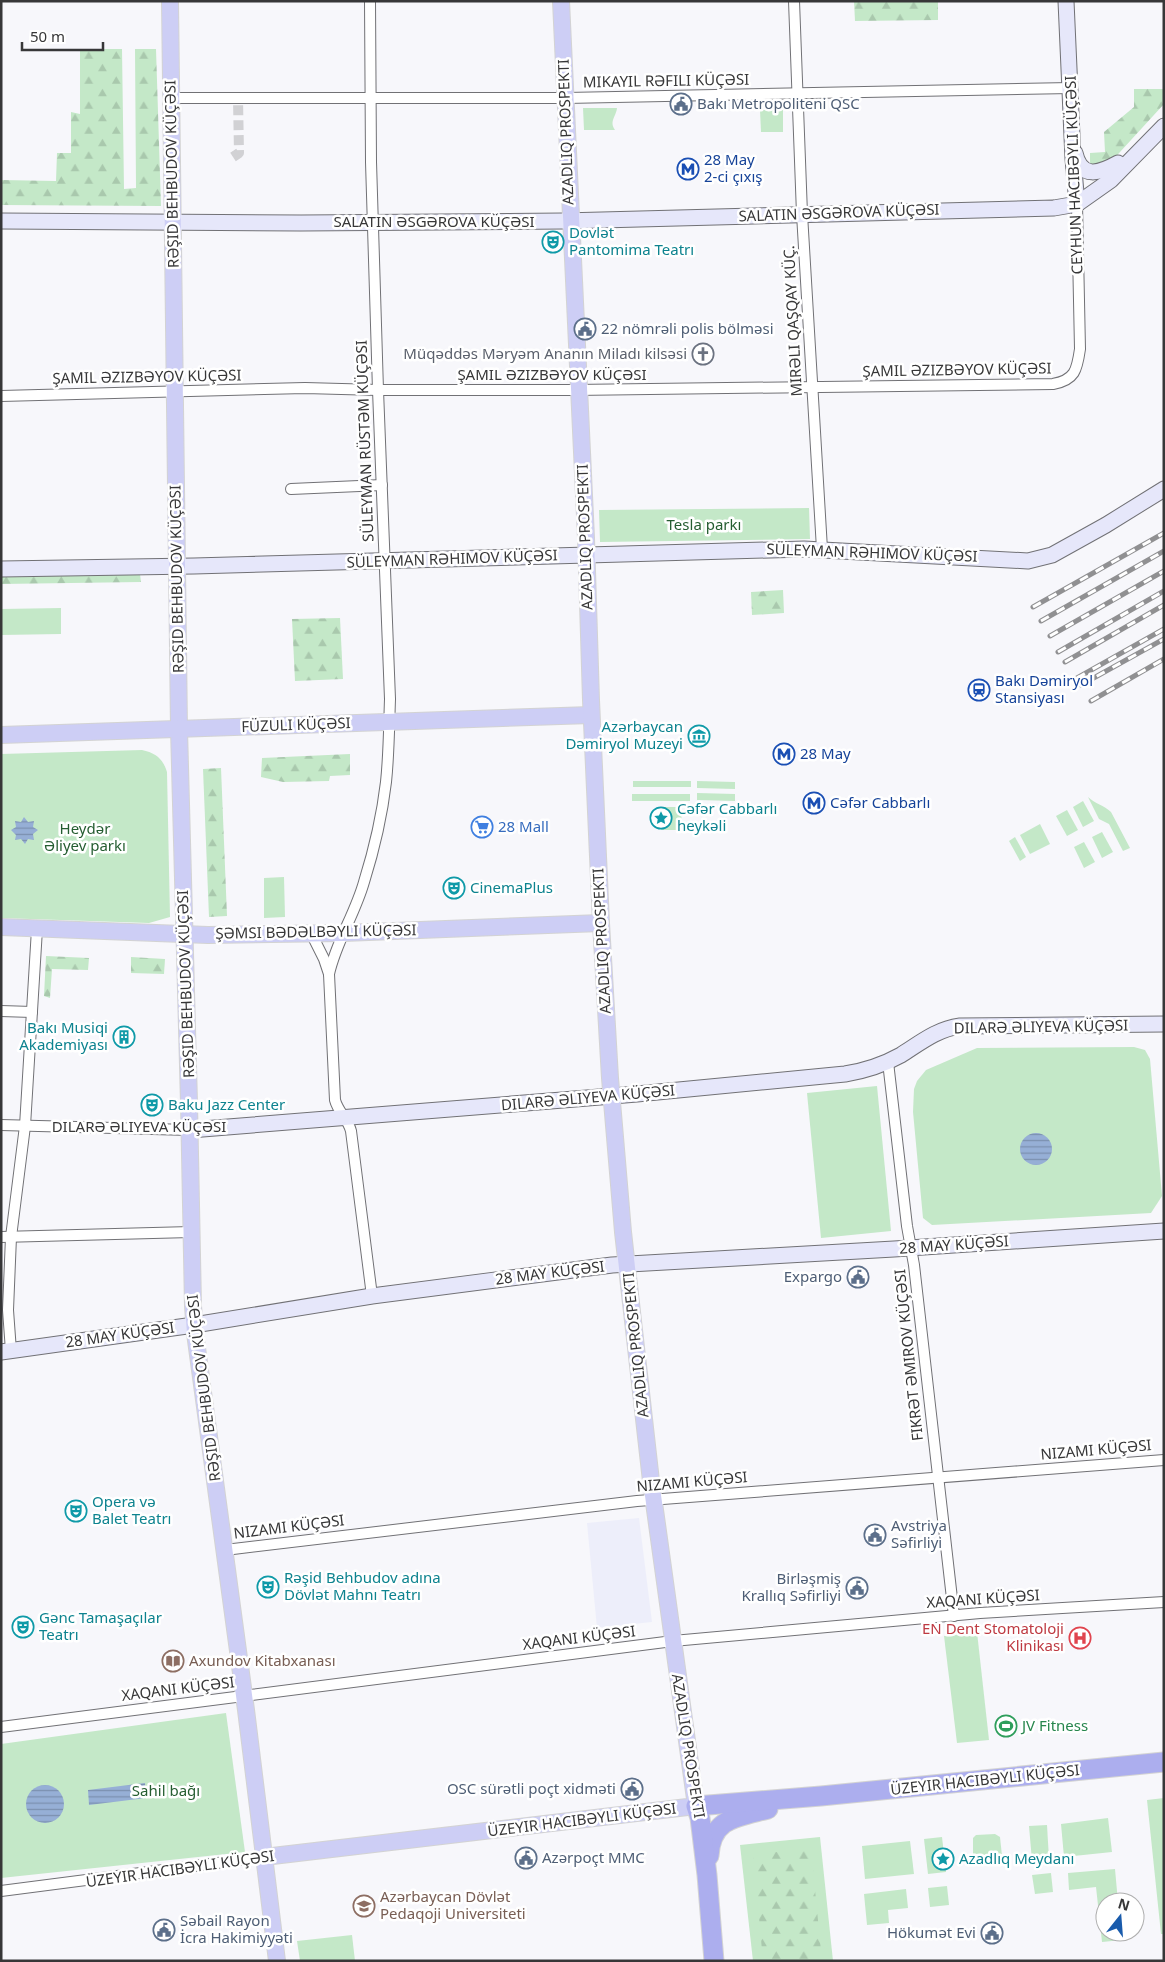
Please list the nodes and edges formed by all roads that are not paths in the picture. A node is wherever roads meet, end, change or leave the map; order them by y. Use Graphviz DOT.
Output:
graph roads {
  1 [pos="170,1"];
  2 [pos="370,1"];
  3 [pos="561,1"];
  4 [pos="794,1"];
  5 [pos="1066,1"];
  6 [pos="1071,88"];
  7 [pos="798,93"];
  8 [pos="172,98"];
  9 [pos="370,98"];
  10 [pos="566,98"];
  11 [pos="1164,116"];
  12 [pos="1164,126"];
  13 [pos="1073,142"];
  14 [pos="1118,163"];
  15 [pos="1077,204"];
  16 [pos="802,214"];
  17 [pos="1,221"];
  18 [pos="570,221"];
  19 [pos="173,222"];
  20 [pos="372,223"];
  21 [pos="811,387"];
  22 [pos="378,390"];
  23 [pos="579,390"];
  24 [pos="174,392"];
  25 [pos="1,396"];
  26 [pos="382,485"];
  27 [pos="291,489"];
  28 [pos="1164,489"];
  29 [pos="822,549"];
  30 [pos="587,554"];
  31 [pos="385,561"];
  32 [pos="177,566"];
  33 [pos="1,569"];
  34 [pos="591,715"];
  35 [pos="390,722"];
  36 [pos="179,729"];
  37 [pos="1,736"];
  38 [pos="600,923"];
  39 [pos="1,927"];
  40 [pos="37,929"];
  41 [pos="311,933"];
  42 [pos="343,933"];
  43 [pos="185,935"];
  44 [pos="329,974"];
  45 [pos="1,1011"];
  46 [pos="32,1012"];
  47 [pos="1164,1024"];
  48 [pos="888,1062"];
  49 [pos="612,1096"];
  50 [pos="345,1117"];
  51 [pos="1,1125"];
  52 [pos="25,1126"];
  53 [pos="190,1130"];
  54 [pos="1164,1231"];
  55 [pos="191,1232"];
  56 [pos="6,1237"];
  57 [pos="910,1248"];
  58 [pos="627,1264"];
  59 [pos="372,1296"];
  60 [pos="194,1325"];
  61 [pos="6,1351"];
  62 [pos="1164,1460"];
  63 [pos="938,1478"];
  64 [pos="653,1500"];
  65 [pos="225,1550"];
  66 [pos="1164,1602"];
  67 [pos="954,1616"];
  68 [pos="672,1641"];
  69 [pos="244,1696"];
  70 [pos="1,1728"];
  71 [pos="1164,1762"];
  72 [pos="821,1796"];
  73 [pos="696,1806"];
  74 [pos="264,1858"];
  75 [pos="707,1875"];
  76 [pos="1,1891"];
  77 [pos="277,1961"];
  78 [pos="714,1961"];
  79 [pos="725,1961"];
  1 -- 8 [label="main road, RƏŞID BEHBUDOV KÜÇƏSI"];
  2 -- 9 [label="street, SÜLEYMAN RÜSTƏM KÜÇƏSI"];
  3 -- 10 [label="main road"];
  4 -- 7 [label="street, MIRƏLI QAŞQAY KÜÇ."];
  5 -- 6 [label="main road"];
  6 -- 7 [label="street"];
  6 -- 13 [label="main road"];
  7 -- 10 [label="street"];
  7 -- 16 [label="street, MIRƏLI QAŞQAY KÜÇ."];
  8 -- 9 [label="street"];
  8 -- 19 [label="main road, RƏŞID BEHBUDOV KÜÇƏSI"];
  9 -- 10 [label="street"];
  9 -- 20 [label="street, SÜLEYMAN RÜSTƏM KÜÇƏSI"];
  10 -- 18 [label="main road"];
  11 -- 14 [label="main road"];
  12 -- 15 [label="main road"];
  13 -- 14 [label="main road"];
  13 -- 15 [label="main road"];
  14 -- 15 [label="main road"];
  15 -- 16 [label="main road"];
  15 -- 21 [label="street, ŞAMIL ƏZIZBƏYOV KÜÇƏSI"];
  16 -- 18 [label="main road"];
  16 -- 21 [label="street, MIRƏLI QAŞQAY KÜÇ."];
  17 -- 19 [label="main road"];
  18 -- 20 [label="main road"];
  18 -- 23 [label="main road"];
  19 -- 20 [label="main road"];
  19 -- 24 [label="main road, RƏŞID BEHBUDOV KÜÇƏSI"];
  20 -- 22 [label="street, SÜLEYMAN RÜSTƏM KÜÇƏSI"];
  21 -- 23 [label="street, ŞAMIL ƏZIZBƏYOV KÜÇƏSI"];
  21 -- 29 [label="street, MIRƏLI QAŞQAY KÜÇ."];
  22 -- 23 [label="street, ŞAMIL ƏZIZBƏYOV KÜÇƏSI"];
  22 -- 24 [label="street, ŞAMIL ƏZIZBƏYOV KÜÇƏSI"];
  22 -- 26 [label="street, SÜLEYMAN RÜSTƏM KÜÇƏSI"];
  23 -- 30 [label="main road"];
  24 -- 25 [label="street, ŞAMIL ƏZIZBƏYOV KÜÇƏSI"];
  24 -- 32 [label="main road, RƏŞID BEHBUDOV KÜÇƏSI"];
  26 -- 27 [label="street"];
  26 -- 31 [label="street, SÜLEYMAN RÜSTƏM KÜÇƏSI"];
  28 -- 29 [label="main road, SÜLEYMAN RƏHIMOV KÜÇƏSI"];
  29 -- 30 [label="main road, SÜLEYMAN RƏHIMOV KÜÇƏSI"];
  30 -- 31 [label="main road, SÜLEYMAN RƏHIMOV KÜÇƏSI"];
  30 -- 34 [label="main road"];
  31 -- 32 [label="main road, SÜLEYMAN RƏHIMOV KÜÇƏSI"];
  31 -- 35 [label="street, SÜLEYMAN RÜSTƏM KÜÇƏSI"];
  32 -- 33 [label="main road, SÜLEYMAN RƏHIMOV KÜÇƏSI"];
  32 -- 36 [label="main road, RƏŞID BEHBUDOV KÜÇƏSI"];
  34 -- 35 [label="main road, FÜZULI KÜÇƏSI"];
  34 -- 38 [label="main road"];
  35 -- 36 [label="main road, FÜZULI KÜÇƏSI"];
  35 -- 42 [label="street, SÜLEYMAN RÜSTƏM KÜÇƏSI"];
  36 -- 37 [label="main road, FÜZULI KÜÇƏSI"];
  36 -- 43 [label="main road, RƏŞID BEHBUDOV KÜÇƏSI"];
  38 -- 42 [label="main road, ŞƏMSI BƏDƏLBƏYLI KÜÇƏSI"];
  38 -- 49 [label="main road"];
  39 -- 40 [label="main road, ŞƏMSI BƏDƏLBƏYLI KÜÇƏSI"];
  40 -- 43 [label="main road, ŞƏMSI BƏDƏLBƏYLI KÜÇƏSI"];
  40 -- 46 [label="street"];
  41 -- 42 [label="main road, ŞƏMSI BƏDƏLBƏYLI KÜÇƏSI"];
  41 -- 43 [label="main road, ŞƏMSI BƏDƏLBƏYLI KÜÇƏSI"];
  41 -- 44 [label="street"];
  42 -- 44 [label="street, SÜLEYMAN RÜSTƏM KÜÇƏSI"];
  43 -- 53 [label="main road, RƏŞID BEHBUDOV KÜÇƏSI"];
  44 -- 50 [label="street"];
  45 -- 46 [label="street"];
  46 -- 52 [label="street"];
  47 -- 48 [label="main road, DILARƏ ƏLIYEVA KÜÇƏSI"];
  48 -- 49 [label="main road, DILARƏ ƏLIYEVA KÜÇƏSI"];
  48 -- 57 [label="street, FIKRƏT ƏMIROV KÜÇƏSI"];
  49 -- 50 [label="main road, DILARƏ ƏLIYEVA KÜÇƏSI"];
  49 -- 58 [label="main road"];
  50 -- 53 [label="main road, DILARƏ ƏLIYEVA KÜÇƏSI"];
  50 -- 59 [label="street"];
  51 -- 52 [label="street, DILARƏ ƏLIYEVA KÜÇƏSI"];
  52 -- 53 [label="street, DILARƏ ƏLIYEVA KÜÇƏSI"];
  52 -- 56 [label="street"];
  53 -- 55 [label="main road, RƏŞID BEHBUDOV KÜÇƏSI"];
  54 -- 57 [label="main road, 28 MAY KÜÇƏSI"];
  55 -- 56 [label="street"];
  55 -- 60 [label="main road, RƏŞID BEHBUDOV KÜÇƏSI"];
  56 -- 61 [label="street"];
  57 -- 58 [label="main road, 28 MAY KÜÇƏSI"];
  57 -- 63 [label="street, FIKRƏT ƏMIROV KÜÇƏSI"];
  58 -- 59 [label="main road, 28 MAY KÜÇƏSI"];
  58 -- 64 [label="main road"];
  59 -- 60 [label="main road, 28 MAY KÜÇƏSI"];
  60 -- 61 [label="main road, 28 MAY KÜÇƏSI"];
  60 -- 65 [label="main road, RƏŞID BEHBUDOV KÜÇƏSI"];
  62 -- 63 [label="street, NIZAMI KÜÇƏSI"];
  63 -- 64 [label="street, NIZAMI KÜÇƏSI"];
  63 -- 67 [label="street, FIKRƏT ƏMIROV KÜÇƏSI"];
  64 -- 65 [label="street, NIZAMI KÜÇƏSI"];
  64 -- 68 [label="main road"];
  65 -- 69 [label="main road, RƏŞID BEHBUDOV KÜÇƏSI"];
  66 -- 67 [label="street, XAQANI KÜÇƏSI"];
  67 -- 68 [label="street, XAQANI KÜÇƏSI"];
  68 -- 69 [label="street, XAQANI KÜÇƏSI"];
  68 -- 73 [label="main road"];
  69 -- 70 [label="street, XAQANI KÜÇƏSI"];
  69 -- 74 [label="main road, RƏŞID BEHBUDOV KÜÇƏSI"];
  71 -- 72 [label="highway"];
  72 -- 73 [label="highway"];
  72 -- 75 [label="highway"];
  73 -- 74 [label="main road"];
  73 -- 75 [label="highway"];
  74 -- 76 [label="street"];
  74 -- 77 [label="main road, RƏŞID BEHBUDOV KÜÇƏSI"];
  75 -- 78 [label="highway"];
  75 -- 79 [label="highway"];
}
